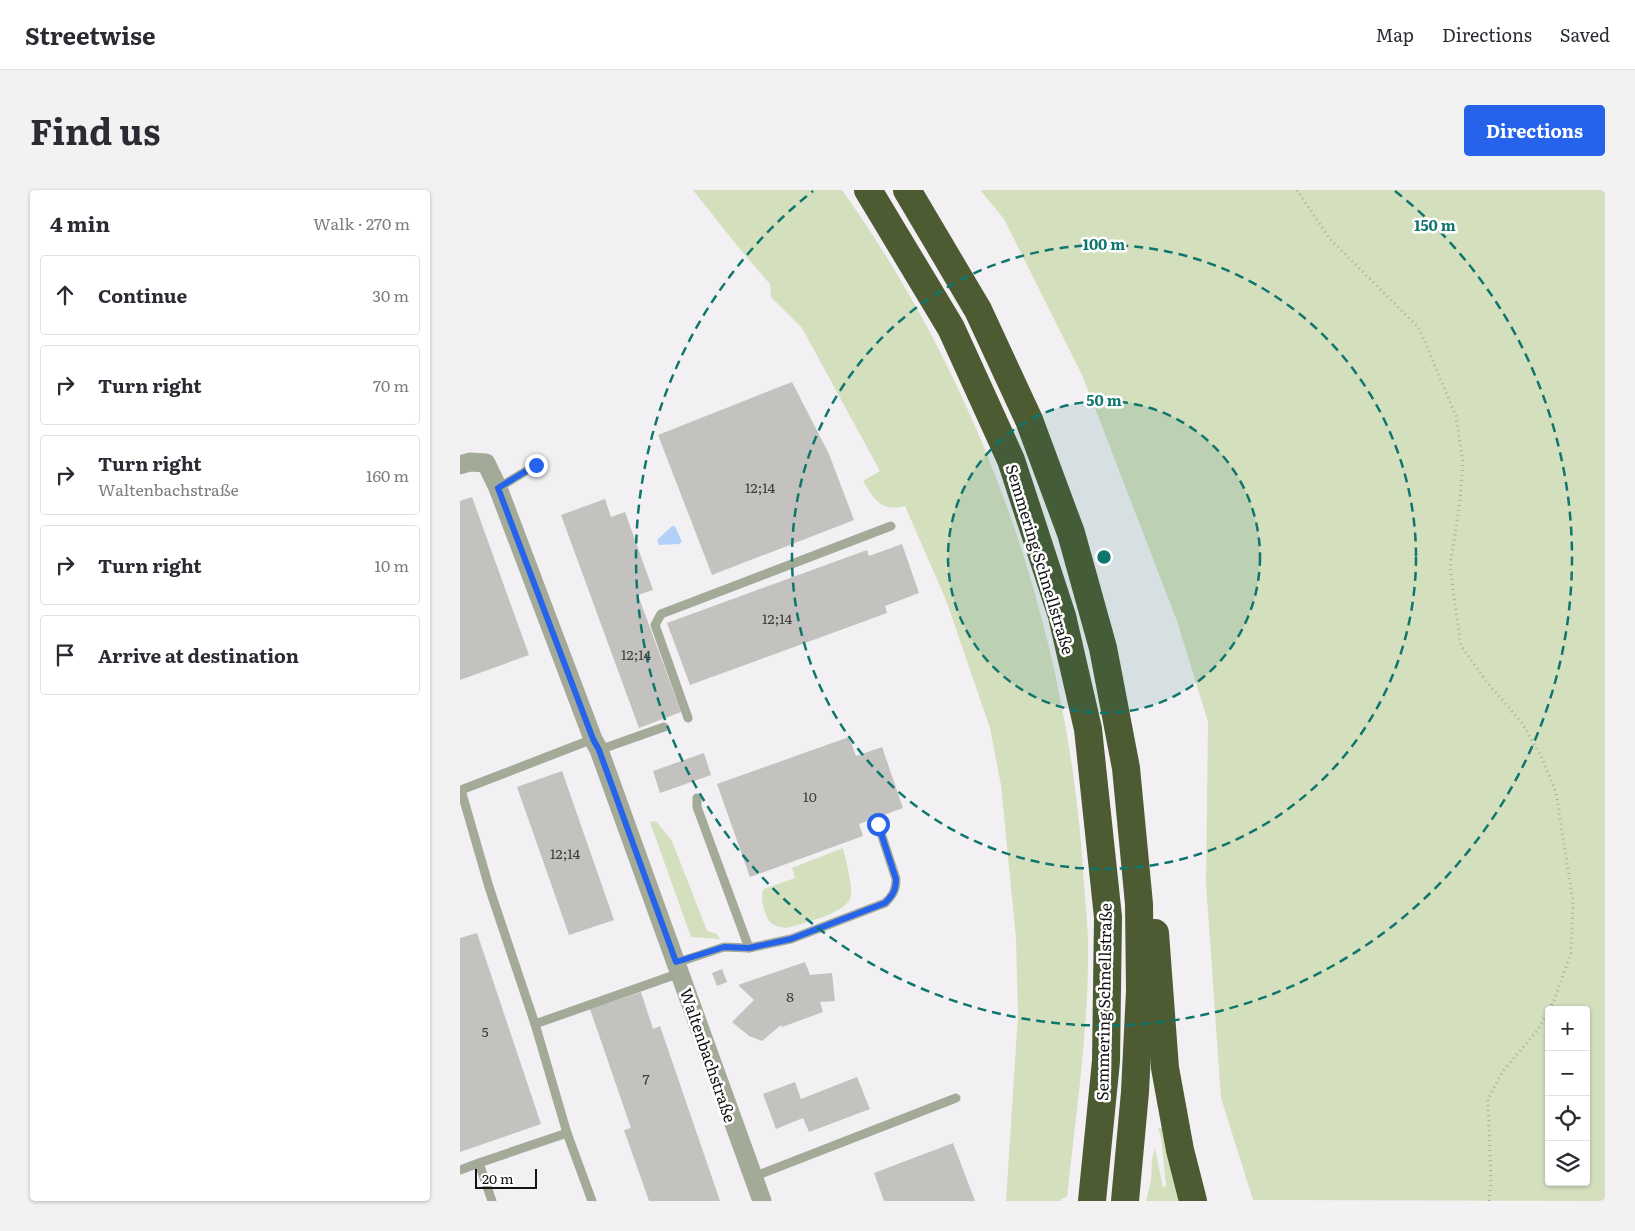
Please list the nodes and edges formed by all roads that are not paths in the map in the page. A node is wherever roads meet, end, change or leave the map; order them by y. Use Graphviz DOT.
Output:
graph roads {
  1 [pos="868,190"];
  2 [pos="907,190"];
  3 [pos="460,465"];
  4 [pos="536,465"];
  5 [pos="498,488"];
  6 [pos="891,526"];
  7 [pos="688,718"];
  8 [pos="664,727"];
  9 [pos="596,745"];
  10 [pos="697,798"];
  11 [pos="878,824"];
  12 [pos="1139,904"];
  13 [pos="749,948"];
  14 [pos="678,968"];
  15 [pos="535,1024"];
  16 [pos="956,1098"];
  17 [pos="567,1133"];
  18 [pos="479,1163"];
  19 [pos="460,1170"];
  20 [pos="752,1177"];
  21 [pos="492,1201"];
  22 [pos="592,1201"];
  23 [pos="762,1201"];
  24 [pos="1092,1201"];
  25 [pos="1125,1201"];
  26 [pos="1193,1201"];
  1 -- 24 [label="highway, Semmering Schnellstraße"];
  2 -- 12 [label="highway, Semmering Schnellstraße"];
  3 -- 5 [label="street, Waltenbachstraße"];
  4 -- 5 [label="lane"];
  5 -- 9 [label="street, Waltenbachstraße"];
  6 -- 7 [label="lane"];
  8 -- 9 [label="lane"];
  9 -- 14 [label="street, Waltenbachstraße"];
  9 -- 15 [label="lane"];
  10 -- 13 [label="lane"];
  11 -- 13 [label="lane"];
  12 -- 25 [label="highway, Semmering Schnellstraße"];
  12 -- 26 [label="highway"];
  13 -- 14 [label="lane"];
  14 -- 15 [label="lane"];
  14 -- 20 [label="street, Waltenbachstraße"];
  15 -- 17 [label="lane"];
  16 -- 20 [label="lane"];
  17 -- 18 [label="lane"];
  17 -- 22 [label="lane"];
  18 -- 19 [label="lane"];
  18 -- 21 [label="lane"];
  20 -- 23 [label="street, Waltenbachstraße"];
}
